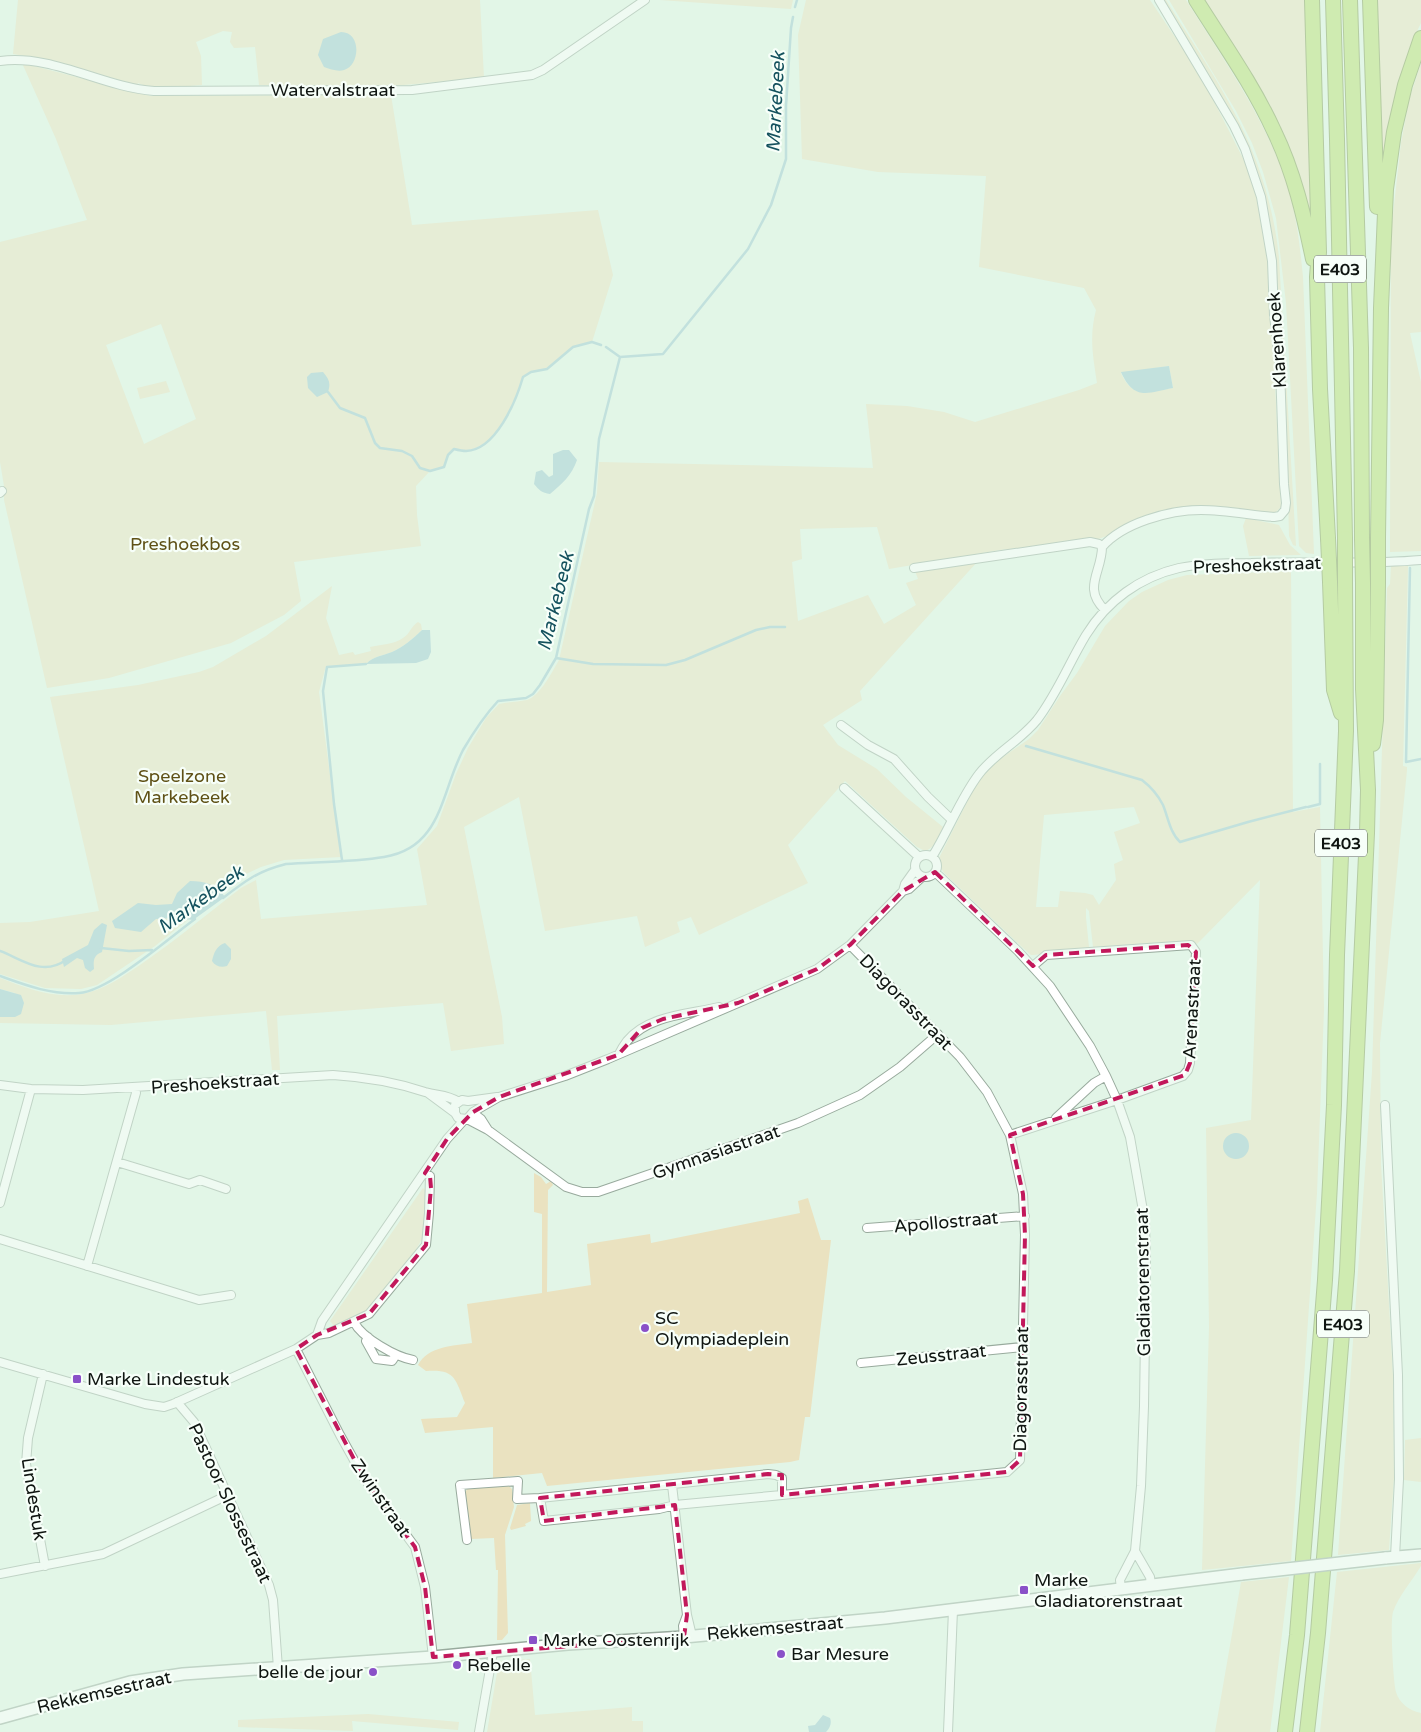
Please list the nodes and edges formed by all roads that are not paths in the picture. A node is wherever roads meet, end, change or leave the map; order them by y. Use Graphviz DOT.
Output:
graph roads {
  1 [pos="645,0"];
  2 [pos="1159,0"];
  3 [pos="1196,0"];
  4 [pos="1312,0"];
  5 [pos="1333,0"];
  6 [pos="1350,0"];
  7 [pos="1370,0"];
  8 [pos="1421,38"];
  9 [pos="0,61"];
  10 [pos="1317,277"];
  11 [pos="1380,308"];
  12 [pos="1102,547"];
  13 [pos="1421,560"];
  14 [pos="914,568"];
  15 [pos="1105,610"];
  16 [pos="841,725"];
  17 [pos="1346,731"];
  18 [pos="844,788"];
  19 [pos="1368,790"];
  20 [pos="952,820"];
  21 [pos="919,857"];
  22 [pos="932,857"];
  23 [pos="915,870"];
  24 [pos="935,872"];
  25 [pos="922,877"];
  26 [pos="903,891"];
  27 [pos="850,945"];
  28 [pos="1033,966"];
  29 [pos="738,1003"];
  30 [pos="938,1034"];
  31 [pos="618,1055"];
  32 [pos="1106,1076"];
  33 [pos="0,1086"];
  34 [pos="136,1088"];
  35 [pos="31,1089"];
  36 [pos="428,1092"];
  37 [pos="499,1098"];
  38 [pos="1117,1100"];
  39 [pos="468,1101"];
  40 [pos="459,1102"];
  41 [pos="1385,1105"];
  42 [pos="455,1114"];
  43 [pos="470,1116"];
  44 [pos="1052,1121"];
  45 [pos="1010,1135"];
  46 [pos="447,1139"];
  47 [pos="118,1162"];
  48 [pos="425,1173"];
  49 [pos="226,1189"];
  50 [pos="0,1203"];
  51 [pos="1025,1216"];
  52 [pos="867,1228"];
  53 [pos="0,1239"];
  54 [pos="87,1266"];
  55 [pos="231,1295"];
  56 [pos="354,1322"];
  57 [pos="316,1334"];
  58 [pos="368,1337"];
  59 [pos="1022,1347"];
  60 [pos="296,1349"];
  61 [pos="396,1355"];
  62 [pos="413,1360"];
  63 [pos="0,1362"];
  64 [pos="861,1363"];
  65 [pos="43,1374"];
  66 [pos="177,1402"];
  67 [pos="672,1485"];
  68 [pos="782,1494"];
  69 [pos="228,1495"];
  70 [pos="540,1498"];
  71 [pos="674,1505"];
  72 [pos="467,1540"];
  73 [pos="1135,1551"];
  74 [pos="1421,1555"];
  75 [pos="1390,1558"];
  76 [pos="45,1566"];
  77 [pos="0,1574"];
  78 [pos="1151,1584"];
  79 [pos="1121,1589"];
  80 [pos="953,1610"];
  81 [pos="688,1636"];
  82 [pos="493,1652"];
  83 [pos="432,1657"];
  84 [pos="278,1668"];
  85 [pos="0,1718"];
  86 [pos="479,1732"];
  87 [pos="948,1732"];
  88 [pos="1285,1732"];
  89 [pos="1307,1732"];
  1 -- 9 [label="street, Watervalstraat"];
  2 -- 12 [label="street, Klarenhoek"];
  3 -- 10 [label="highway"];
  4 -- 10 [label="highway"];
  5 -- 17 [label="highway, E403, bridge"];
  6 -- 19 [label="highway, E403, bridge"];
  7 -- 11 [label="highway"];
  8 -- 11 [label="highway"];
  10 -- 17 [label="highway, bridge"];
  11 -- 19 [label="highway, bridge"];
  12 -- 14 [label="street"];
  12 -- 15 [label="street"];
  13 -- 15 [label="street, Preshoekstraat"];
  15 -- 20 [label="street, Preshoekstraat"];
  16 -- 20 [label="street"];
  17 -- 88 [label="highway, E403"];
  18 -- 21 [label="street"];
  19 -- 89 [label="highway, E403"];
  20 -- 22 [label="street, Preshoekstraat"];
  21 -- 22 [label="street"];
  21 -- 23 [label="street"];
  22 -- 24 [label="street"];
  23 -- 25 [label="street"];
  23 -- 26 [label="street"];
  24 -- 25 [label="street"];
  24 -- 28 [label="street, Gladiatorenstraat"];
  25 -- 26 [label="street"];
  26 -- 27 [label="street"];
  27 -- 29 [label="street"];
  27 -- 30 [label="street, Diagorasstraat"];
  28 -- 32 [label="street, Gladiatorenstraat"];
  28 -- 38 [label="street, Arenastraat"];
  29 -- 31 [label="street"];
  29 -- 31 [label="street"];
  30 -- 43 [label="street, Gymnasiastraat"];
  30 -- 45 [label="street, Diagorasstraat"];
  31 -- 37 [label="street"];
  32 -- 38 [label="street, Gladiatorenstraat"];
  32 -- 44 [label="street"];
  33 -- 35 [label="street, Preshoekstraat"];
  34 -- 35 [label="street, Preshoekstraat"];
  34 -- 36 [label="street, Preshoekstraat"];
  34 -- 47 [label="street"];
  35 -- 50 [label="street"];
  36 -- 40 [label="street, Preshoekstraat"];
  36 -- 42 [label="street, Preshoekstraat"];
  37 -- 39 [label="street"];
  37 -- 43 [label="street"];
  38 -- 44 [label="street"];
  38 -- 73 [label="street, Gladiatorenstraat"];
  39 -- 40 [label="street"];
  39 -- 43 [label="street"];
  40 -- 42 [label="street"];
  41 -- 75 [label="street"];
  42 -- 43 [label="street"];
  42 -- 46 [label="street"];
  43 -- 46 [label="street"];
  44 -- 45 [label="street"];
  45 -- 51 [label="street, Diagorasstraat"];
  46 -- 48 [label="street"];
  47 -- 49 [label="street"];
  47 -- 54 [label="street"];
  48 -- 56 [label="street"];
  48 -- 57 [label="street"];
  51 -- 52 [label="street, Apollostraat"];
  51 -- 59 [label="street, Diagorasstraat"];
  53 -- 54 [label="street"];
  54 -- 55 [label="street"];
  56 -- 57 [label="street"];
  56 -- 58 [label="street"];
  57 -- 60 [label="street"];
  58 -- 61 [label="street"];
  58 -- 61 [label="street"];
  59 -- 64 [label="street, Zeusstraat"];
  59 -- 68 [label="street, Diagorasstraat"];
  60 -- 66 [label="street"];
  60 -- 83 [label="street, Zwinstraat"];
  61 -- 62 [label="street"];
  63 -- 65 [label="street"];
  65 -- 66 [label="street"];
  65 -- 76 [label="street, Lindestuk"];
  66 -- 69 [label="street, Pastoor Slossestraat"];
  67 -- 68 [label="street"];
  67 -- 70 [label="street"];
  67 -- 71 [label="street"];
  68 -- 71 [label="street, Diagorasstraat"];
  69 -- 76 [label="street"];
  69 -- 84 [label="street, Pastoor Slossestraat"];
  70 -- 71 [label="street, Diagorasstraat"];
  70 -- 72 [label="street"];
  71 -- 81 [label="street"];
  73 -- 78 [label="street"];
  73 -- 79 [label="street, Gladiatorenstraat"];
  74 -- 75 [label="street, Rekkemsestraat"];
  75 -- 78 [label="street, Rekkemsestraat, bridge"];
  76 -- 77 [label="street"];
  78 -- 79 [label="street, Rekkemsestraat"];
  79 -- 80 [label="street, Rekkemsestraat"];
  80 -- 81 [label="street, Rekkemsestraat"];
  80 -- 87 [label="street"];
  81 -- 82 [label="street, Rekkemsestraat"];
  82 -- 83 [label="street, Rekkemsestraat"];
  82 -- 86 [label="street"];
  83 -- 84 [label="street, Rekkemsestraat"];
  84 -- 85 [label="street, Rekkemsestraat"];
}
